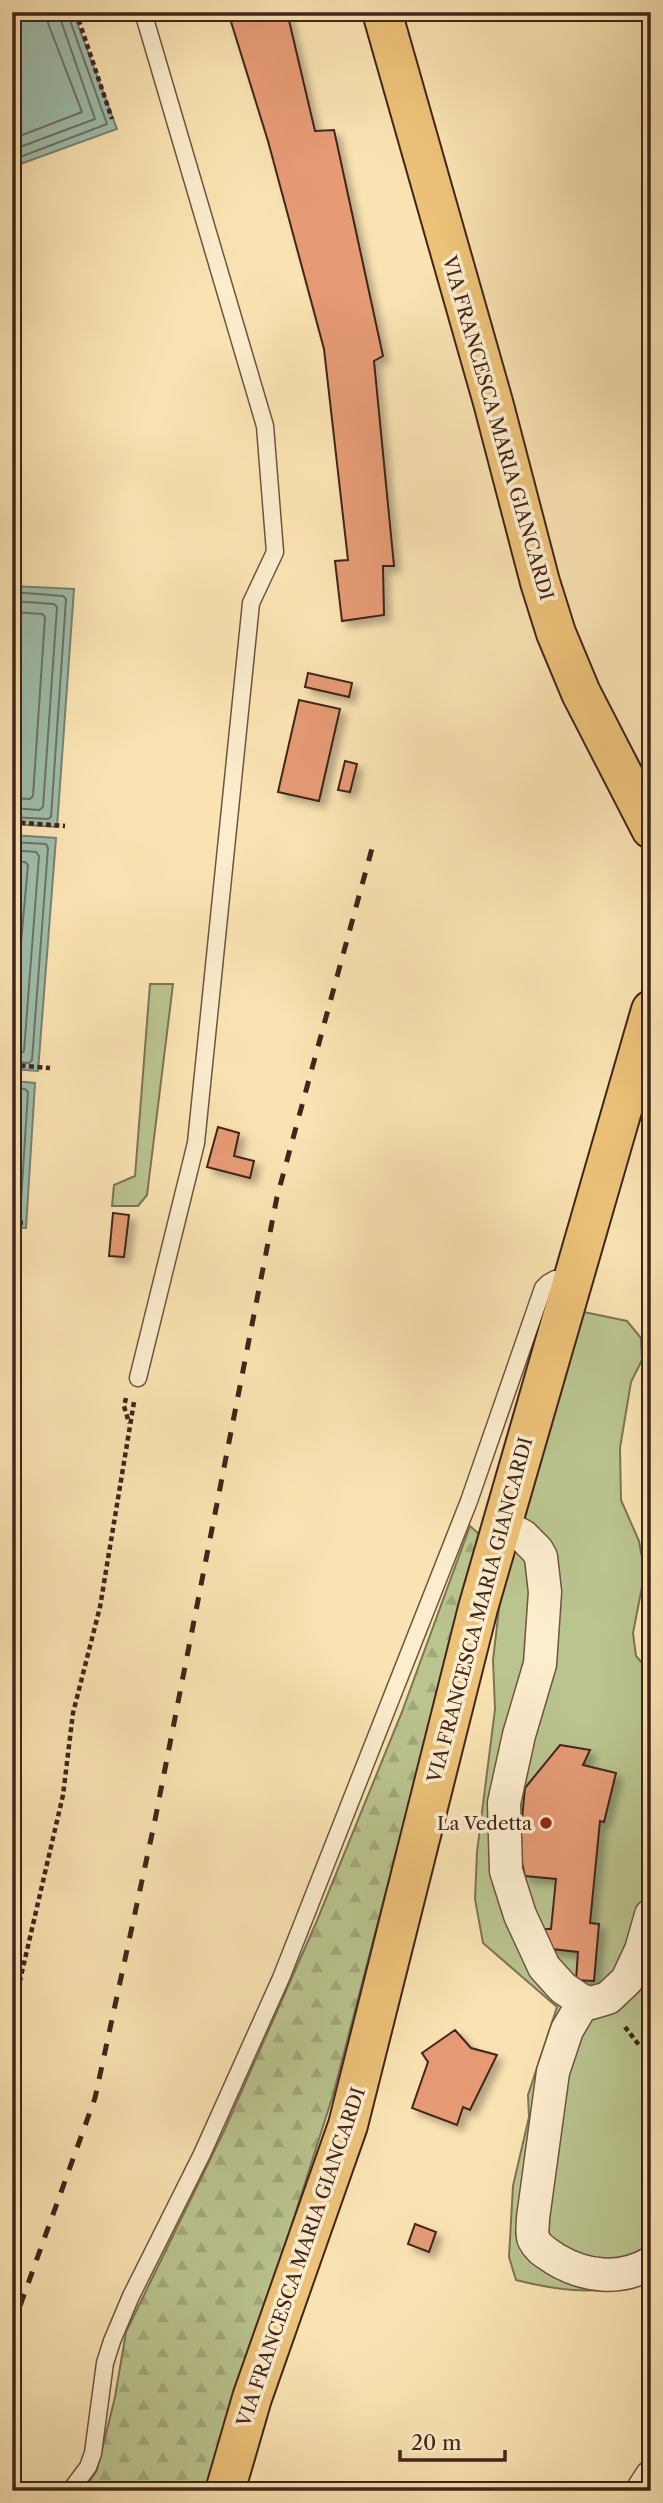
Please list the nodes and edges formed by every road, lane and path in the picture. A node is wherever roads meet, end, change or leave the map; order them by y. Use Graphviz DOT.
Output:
graph roads {
  1 [pos="76,12"];
  2 [pos="143,12"];
  3 [pos="382,12"];
  4 [pos="112,118"];
  5 [pos="12,821"];
  6 [pos="65,826"];
  7 [pos="651,830"];
  8 [pos="651,1010"];
  9 [pos="12,1065"];
  10 [pos="50,1068"];
  11 [pos="12,1222"];
  12 [pos="23,1223"];
  13 [pos="564,1279"];
  14 [pos="138,1378"];
  15 [pos="502,1524"];
  16 [pos="651,1915"];
  17 [pos="584,2001"];
  18 [pos="12,2015"];
  19 [pos="651,2263"];
  20 [pos="651,2477"];
  21 [pos="70,2491"];
  22 [pos="225,2491"];
  23 [pos="642,2491"];
  1 -- 4 [label="path"];
  2 -- 14 [label="lane"];
  3 -- 7 [label="main road, VIA FRANCESCA MARIA GIANCARDI"];
  5 -- 6 [label="path"];
  8 -- 13 [label="main road, VIA FRANCESCA MARIA GIANCARDI"];
  9 -- 10 [label="path"];
  11 -- 12 [label="path"];
  13 -- 15 [label="main road, VIA FRANCESCA MARIA GIANCARDI"];
  13 -- 21 [label="lane"];
  14 -- 18 [label="path"];
  15 -- 17 [label="street"];
  15 -- 22 [label="main road, VIA FRANCESCA MARIA GIANCARDI"];
  16 -- 17 [label="street"];
  17 -- 19 [label="street"];
  20 -- 23 [label="street"];
}
